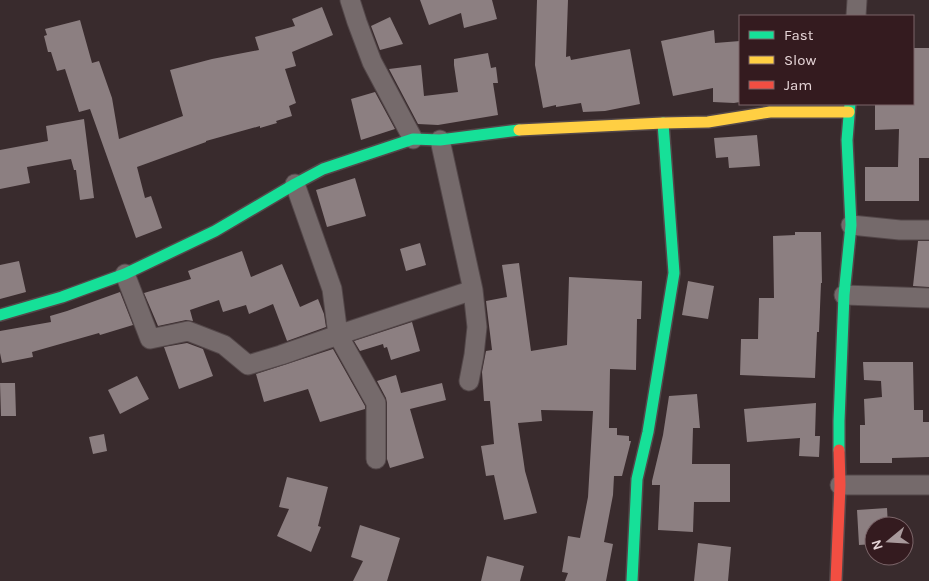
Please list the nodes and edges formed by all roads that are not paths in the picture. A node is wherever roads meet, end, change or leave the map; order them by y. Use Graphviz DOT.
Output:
graph roads {
  1 [pos="350,0"];
  2 [pos="857,0"];
  3 [pos="856,15"];
  4 [pos="850,108"];
  5 [pos="662,123"];
  6 [pos="413,139"];
  7 [pos="440,140"];
  8 [pos="295,184"];
  9 [pos="851,225"];
  10 [pos="929,230"];
  11 [pos="124,274"];
  12 [pos="473,290"];
  13 [pos="844,294"];
  14 [pos="929,298"];
  15 [pos="0,315"];
  16 [pos="338,335"];
  17 [pos="469,381"];
  18 [pos="376,460"];
  19 [pos="840,485"];
  20 [pos="929,485"];
  21 [pos="632,581"];
  22 [pos="836,581"];
  1 -- 6 [label="street"];
  2 -- 3 [label="street"];
  4 -- 5 [label="street"];
  4 -- 9 [label="street"];
  5 -- 7 [label="street"];
  5 -- 21 [label="street"];
  6 -- 7 [label="street"];
  6 -- 8 [label="street"];
  7 -- 12 [label="street"];
  8 -- 11 [label="street"];
  8 -- 16 [label="street"];
  9 -- 10 [label="street"];
  9 -- 13 [label="street"];
  11 -- 15 [label="street"];
  11 -- 16 [label="street"];
  12 -- 16 [label="street"];
  12 -- 17 [label="street"];
  13 -- 14 [label="street"];
  13 -- 19 [label="street"];
  16 -- 18 [label="street"];
  19 -- 20 [label="street"];
  19 -- 22 [label="street"];
}
